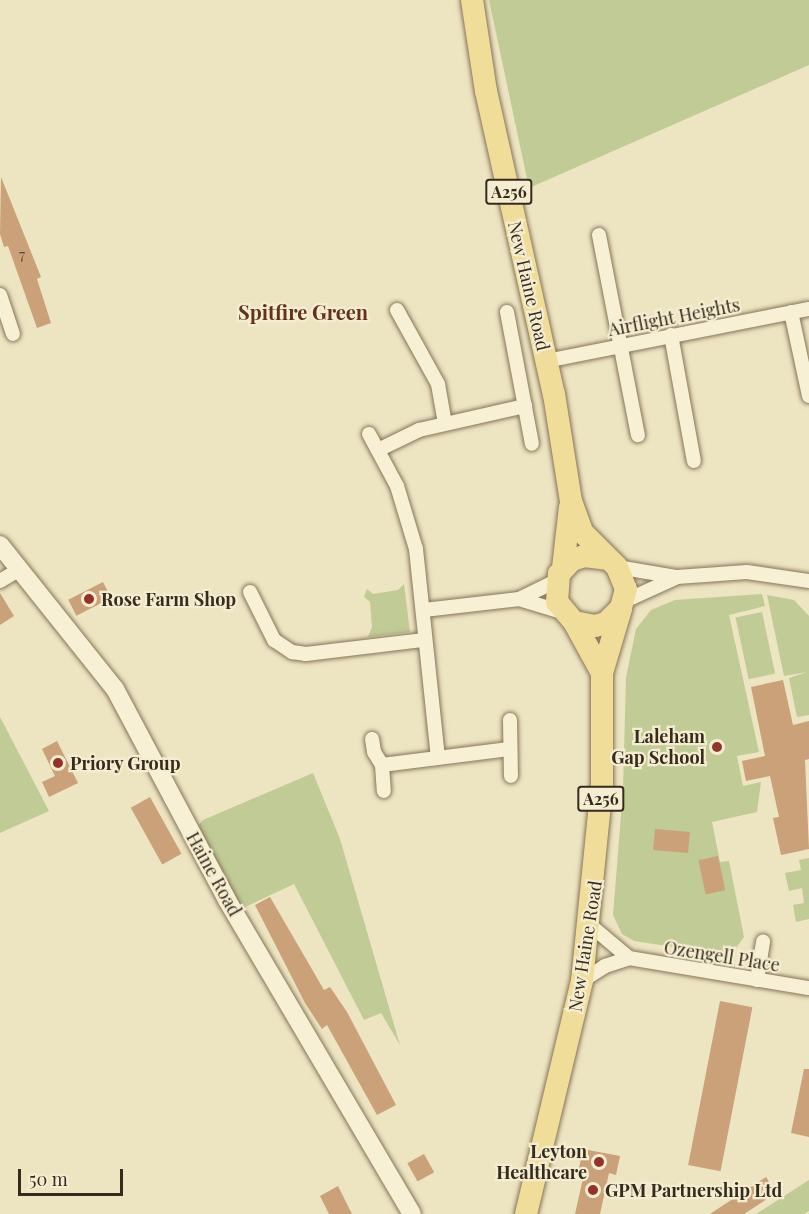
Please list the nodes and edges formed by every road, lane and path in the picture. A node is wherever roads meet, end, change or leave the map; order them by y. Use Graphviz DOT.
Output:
graph roads {
  1 [pos="472,0"];
  2 [pos="599,235"];
  3 [pos="0,295"];
  4 [pos="809,309"];
  5 [pos="397,310"];
  6 [pos="507,312"];
  7 [pos="792,312"];
  8 [pos="13,334"];
  9 [pos="671,335"];
  10 [pos="621,345"];
  11 [pos="546,361"];
  12 [pos="809,396"];
  13 [pos="525,406"];
  14 [pos="445,423"];
  15 [pos="369,434"];
  16 [pos="638,435"];
  17 [pos="532,444"];
  18 [pos="378,450"];
  19 [pos="694,461"];
  20 [pos="571,501"];
  21 [pos="0,545"];
  22 [pos="612,563"];
  23 [pos="18,570"];
  24 [pos="560,575"];
  25 [pos="677,577"];
  26 [pos="0,580"];
  27 [pos="809,581"];
  28 [pos="250,592"];
  29 [pos="519,599"];
  30 [pos="623,604"];
  31 [pos="424,609"];
  32 [pos="568,617"];
  33 [pos="424,640"];
  34 [pos="602,673"];
  35 [pos="510,720"];
  36 [pos="372,739"];
  37 [pos="509,749"];
  38 [pos="438,758"];
  39 [pos="382,765"];
  40 [pos="511,776"];
  41 [pos="384,791"];
  42 [pos="590,925"];
  43 [pos="763,941"];
  44 [pos="629,958"];
  45 [pos="757,980"];
  46 [pos="582,981"];
  47 [pos="809,988"];
  48 [pos="412,1214"];
  49 [pos="526,1214"];
  1 -- 11 [label="main road, New Haine Road / A256"];
  2 -- 10 [label="street"];
  3 -- 8 [label="street"];
  4 -- 7 [label="street, Airflight Heights"];
  5 -- 14 [label="street"];
  6 -- 13 [label="street"];
  7 -- 9 [label="street, Airflight Heights"];
  7 -- 12 [label="street"];
  9 -- 10 [label="street, Airflight Heights"];
  9 -- 19 [label="street"];
  10 -- 11 [label="street, Airflight Heights"];
  10 -- 16 [label="street"];
  11 -- 20 [label="main road, New Haine Road / A256"];
  13 -- 14 [label="street"];
  13 -- 17 [label="street"];
  14 -- 18 [label="street"];
  15 -- 18 [label="street"];
  18 -- 31 [label="street"];
  20 -- 22 [label="main road, New Haine Road / A256"];
  20 -- 24 [label="main road, New Haine Road / A256"];
  21 -- 23 [label="street, Haine Road"];
  22 -- 24 [label="main road"];
  22 -- 25 [label="street"];
  22 -- 30 [label="main road, New Haine Road"];
  23 -- 26 [label="street"];
  23 -- 48 [label="street, Haine Road"];
  24 -- 29 [label="street"];
  24 -- 32 [label="main road, New Haine Road"];
  25 -- 27 [label="street"];
  25 -- 30 [label="street"];
  28 -- 33 [label="street"];
  29 -- 31 [label="street"];
  29 -- 32 [label="street"];
  30 -- 32 [label="main road"];
  30 -- 34 [label="main road, New Haine Road / A256"];
  31 -- 33 [label="street"];
  32 -- 34 [label="main road, New Haine Road / A256"];
  33 -- 38 [label="street"];
  34 -- 42 [label="main road, New Haine Road / A256"];
  35 -- 37 [label="street"];
  36 -- 39 [label="street"];
  37 -- 38 [label="street"];
  37 -- 40 [label="street"];
  38 -- 39 [label="street"];
  39 -- 41 [label="street"];
  42 -- 44 [label="street"];
  42 -- 46 [label="main road, New Haine Road / A256"];
  43 -- 45 [label="street"];
  44 -- 45 [label="street, Ozengell Place"];
  44 -- 46 [label="street"];
  45 -- 47 [label="street, Ozengell Place"];
  46 -- 49 [label="main road, New Haine Road / A256"];
}
